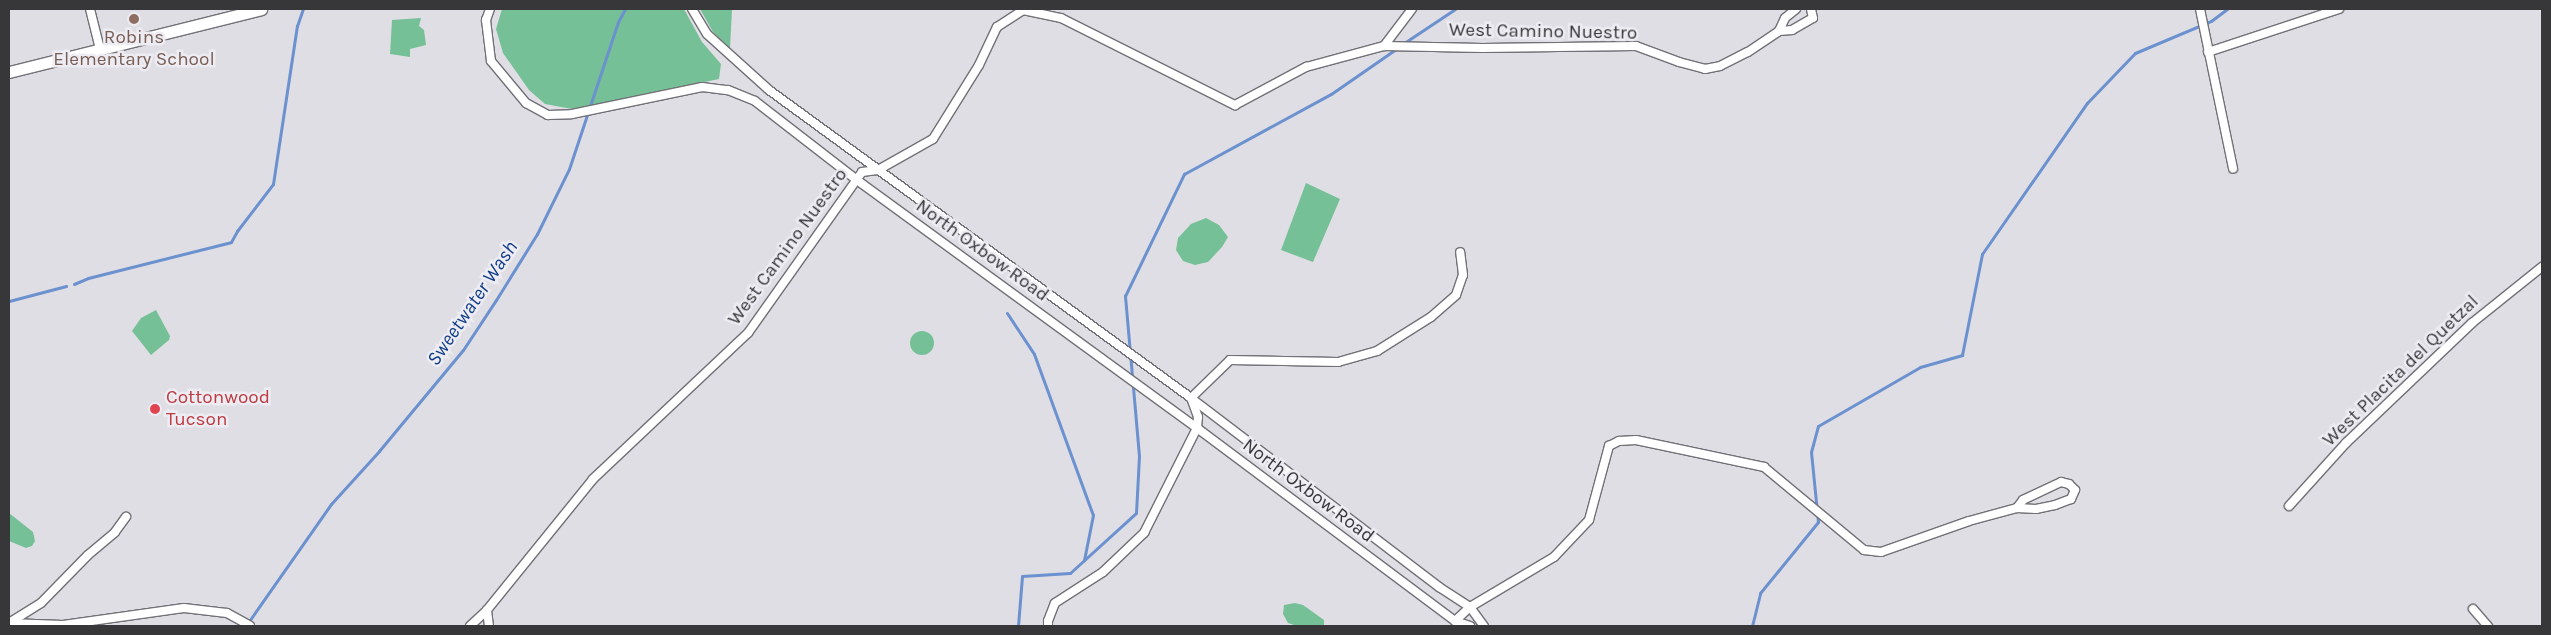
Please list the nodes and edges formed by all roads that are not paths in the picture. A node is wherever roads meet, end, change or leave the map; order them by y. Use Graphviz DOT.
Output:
graph roads {
  1 [pos="90,9"];
  2 [pos="260,9"];
  3 [pos="490,9"];
  4 [pos="692,9"];
  5 [pos="1412,9"];
  6 [pos="1796,9"];
  7 [pos="1811,9"];
  8 [pos="2200,9"];
  9 [pos="2338,9"];
  10 [pos="1779,30"];
  11 [pos="1384,46"];
  12 [pos="100,49"];
  13 [pos="2208,52"];
  14 [pos="9,72"];
  15 [pos="2234,169"];
  16 [pos="878,170"];
  17 [pos="857,180"];
  18 [pos="1460,252"];
  19 [pos="2542,267"];
  20 [pos="1191,398"];
  21 [pos="1197,428"];
  22 [pos="2289,506"];
  23 [pos="2017,508"];
  24 [pos="126,517"];
  25 [pos="1470,607"];
  26 [pos="2473,609"];
  27 [pos="487,610"];
  28 [pos="1455,621"];
  29 [pos="9,623"];
  30 [pos="250,626"];
  31 [pos="470,626"];
  32 [pos="489,626"];
  33 [pos="1048,626"];
  34 [pos="1470,626"];
  35 [pos="1484,626"];
  36 [pos="2488,626"];
  1 -- 12 [label="street"];
  2 -- 12 [label="street"];
  3 -- 17 [label="street, North Oxbow Road"];
  4 -- 16 [label="street, North Oxbow Road"];
  5 -- 11 [label="street"];
  6 -- 10 [label="street, West Camino Nuestro"];
  7 -- 10 [label="street, West Camino Nuestro"];
  8 -- 13 [label="street"];
  9 -- 13 [label="street"];
  10 -- 11 [label="street, West Camino Nuestro"];
  11 -- 16 [label="street, West Camino Nuestro"];
  12 -- 14 [label="street"];
  13 -- 15 [label="street"];
  16 -- 17 [label="street, West Camino Nuestro"];
  16 -- 20 [label="street, North Oxbow Road"];
  17 -- 21 [label="street, North Oxbow Road"];
  17 -- 27 [label="street, West Camino Nuestro"];
  18 -- 20 [label="street"];
  19 -- 22 [label="street, West Placita del Quetzal"];
  20 -- 21 [label="street"];
  20 -- 25 [label="street, North Oxbow Road"];
  21 -- 28 [label="street, North Oxbow Road"];
  21 -- 33 [label="street"];
  23 -- 23 [label="street"];
  23 -- 25 [label="street"];
  24 -- 29 [label="street"];
  25 -- 28 [label="street"];
  25 -- 35 [label="street, North Oxbow Road"];
  26 -- 36 [label="street"];
  27 -- 31 [label="street, West Camino Nuestro"];
  27 -- 32 [label="street"];
  28 -- 34 [label="street, North Oxbow Road"];
  29 -- 30 [label="street"];
}
